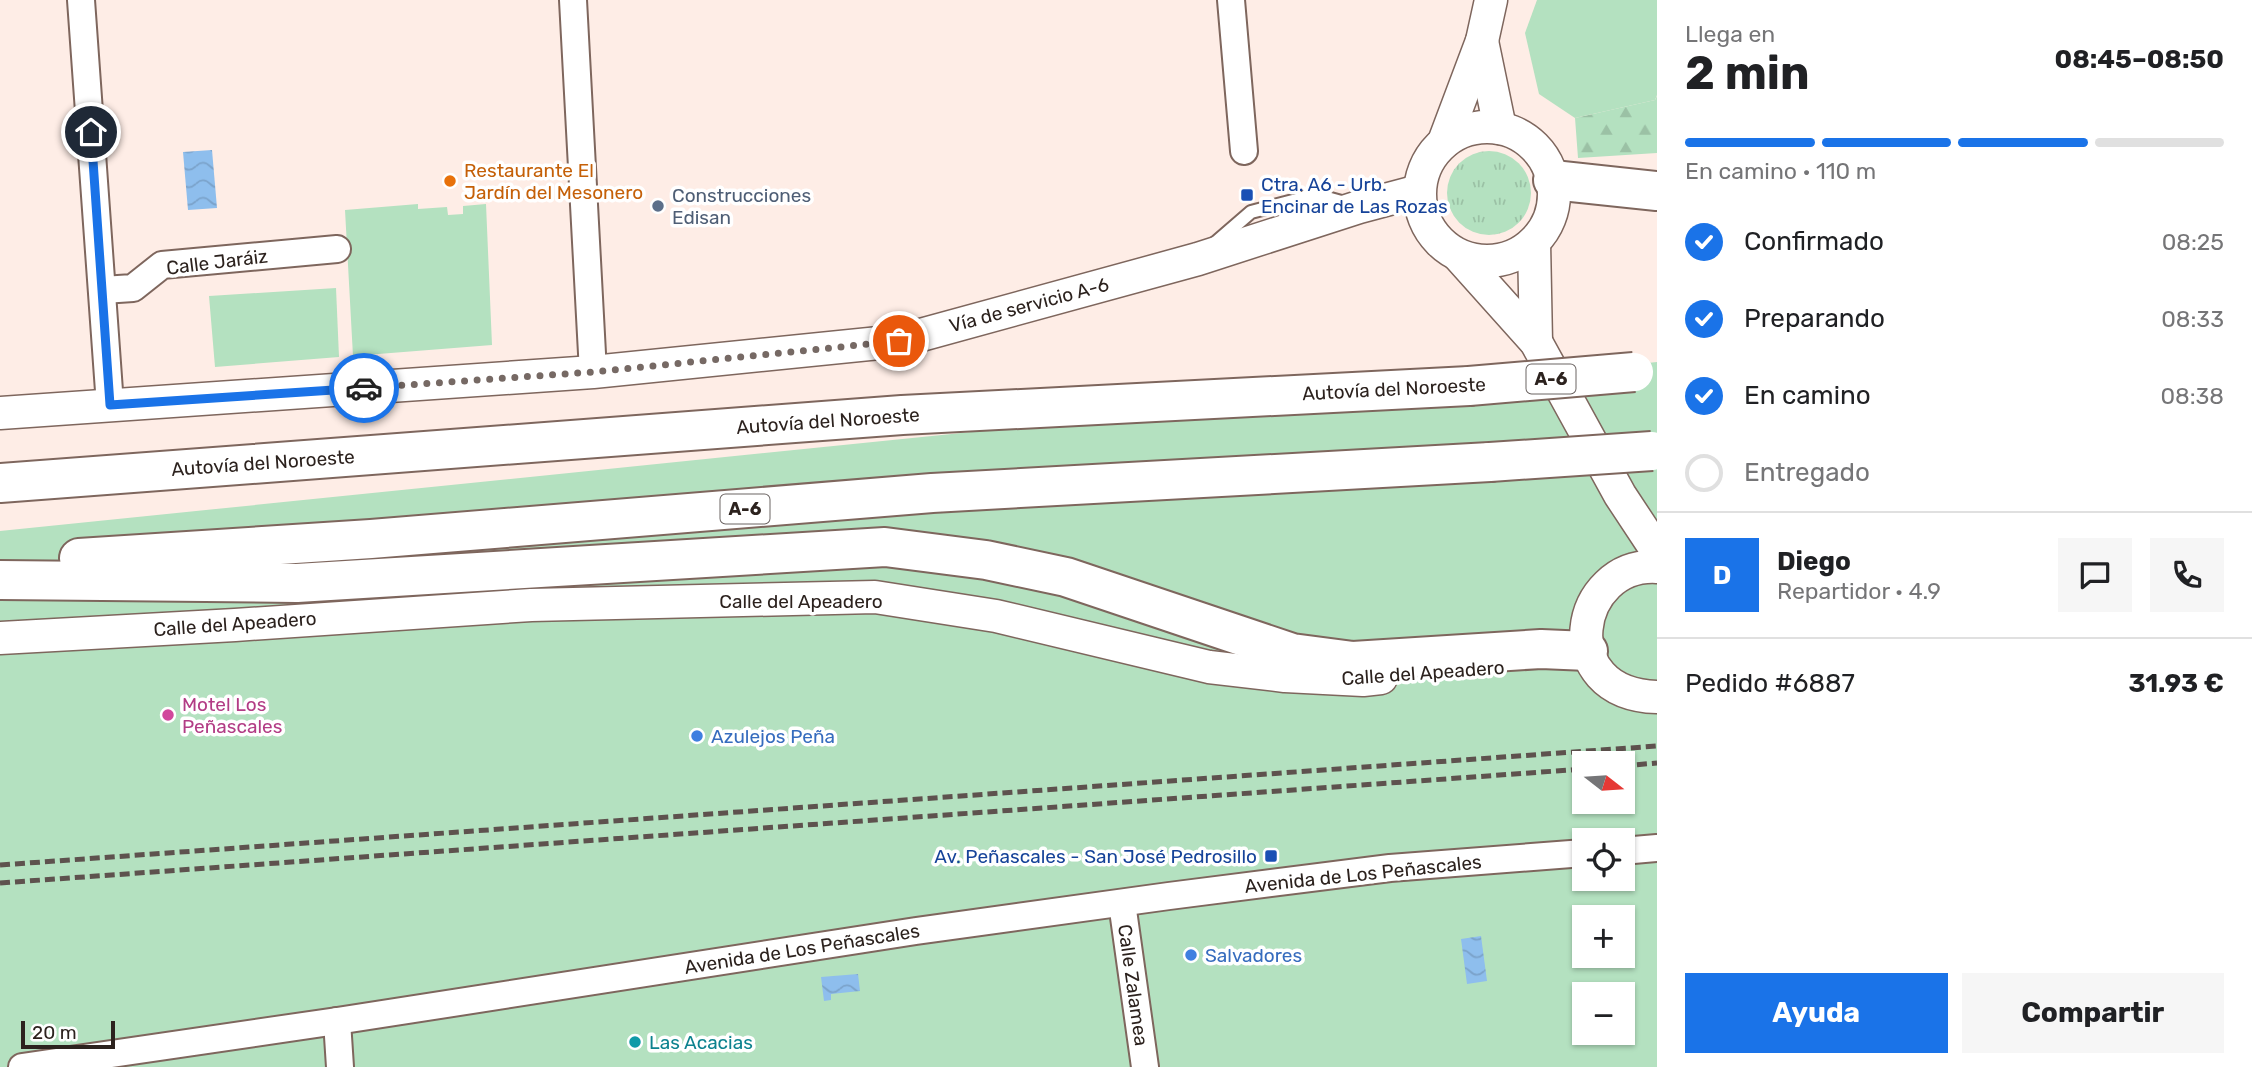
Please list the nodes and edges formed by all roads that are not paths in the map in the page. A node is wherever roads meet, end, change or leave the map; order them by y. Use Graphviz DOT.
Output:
graph roads {
  1 [pos="81,0"];
  2 [pos="573,0"];
  3 [pos="1231,0"];
  4 [pos="1491,0"];
  5 [pos="1482,41"];
  6 [pos="1500,128"];
  7 [pos="1444,142"];
  8 [pos="1244,151"];
  9 [pos="1550,171"];
  10 [pos="1657,171"];
  11 [pos="1419,191"];
  12 [pos="1657,191"];
  13 [pos="1534,242"];
  14 [pos="337,249"];
  15 [pos="1460,256"];
  16 [pos="103,290"];
  17 [pos="1536,342"];
  18 [pos="1645,370"];
  19 [pos="593,372"];
  20 [pos="110,405"];
  21 [pos="0,413"];
  22 [pos="1655,451"];
  23 [pos="0,483"];
  24 [pos="1620,495"];
  25 [pos="1657,551"];
  26 [pos="0,564"];
  27 [pos="1657,568"];
  28 [pos="1626,572"];
  29 [pos="0,580"];
  30 [pos="0,638"];
  31 [pos="1592,660"];
  32 [pos="1657,697"];
  33 [pos="1657,848"];
  34 [pos="1635,850"];
  35 [pos="1572,854"];
  36 [pos="1122,903"];
  37 [pos="337,1021"];
  38 [pos="22,1067"];
  39 [pos="340,1067"];
  40 [pos="1145,1067"];
  1 -- 16 [label="street"];
  2 -- 19 [label="street"];
  3 -- 8 [label="street"];
  4 -- 5 [label="street"];
  5 -- 6 [label="street"];
  5 -- 7 [label="street"];
  6 -- 7 [label="street"];
  6 -- 9 [label="street"];
  7 -- 11 [label="street"];
  9 -- 10 [label="street"];
  9 -- 12 [label="highway"];
  9 -- 13 [label="street"];
  11 -- 15 [label="street"];
  11 -- 19 [label="street, Vía de servicio A-6"];
  13 -- 15 [label="street"];
  13 -- 17 [label="street"];
  14 -- 16 [label="street, Calle Jaráiz"];
  15 -- 17 [label="street"];
  16 -- 20 [label="street"];
  17 -- 24 [label="street"];
  18 -- 23 [label="highway, Autovía del Noroeste / A-6, bridge"];
  19 -- 20 [label="street, Vía de servicio A-6"];
  20 -- 21 [label="street, Vía de servicio A-6"];
  22 -- 26 [label="highway, A-6, bridge"];
  24 -- 25 [label="street"];
  24 -- 28 [label="street"];
  27 -- 28 [label="street"];
  28 -- 31 [label="street"];
  29 -- 31 [label="highway"];
  30 -- 31 [label="street, Calle del Apeadero"];
  31 -- 32 [label="street"];
  33 -- 34 [label="street"];
  35 -- 36 [label="street, Avenida de Los Peñascales"];
  36 -- 37 [label="street, Avenida de Los Peñascales"];
  36 -- 40 [label="street, Calle Zalamea"];
  37 -- 38 [label="street, Avenida de Los Peñascales"];
  37 -- 39 [label="street"];
}
